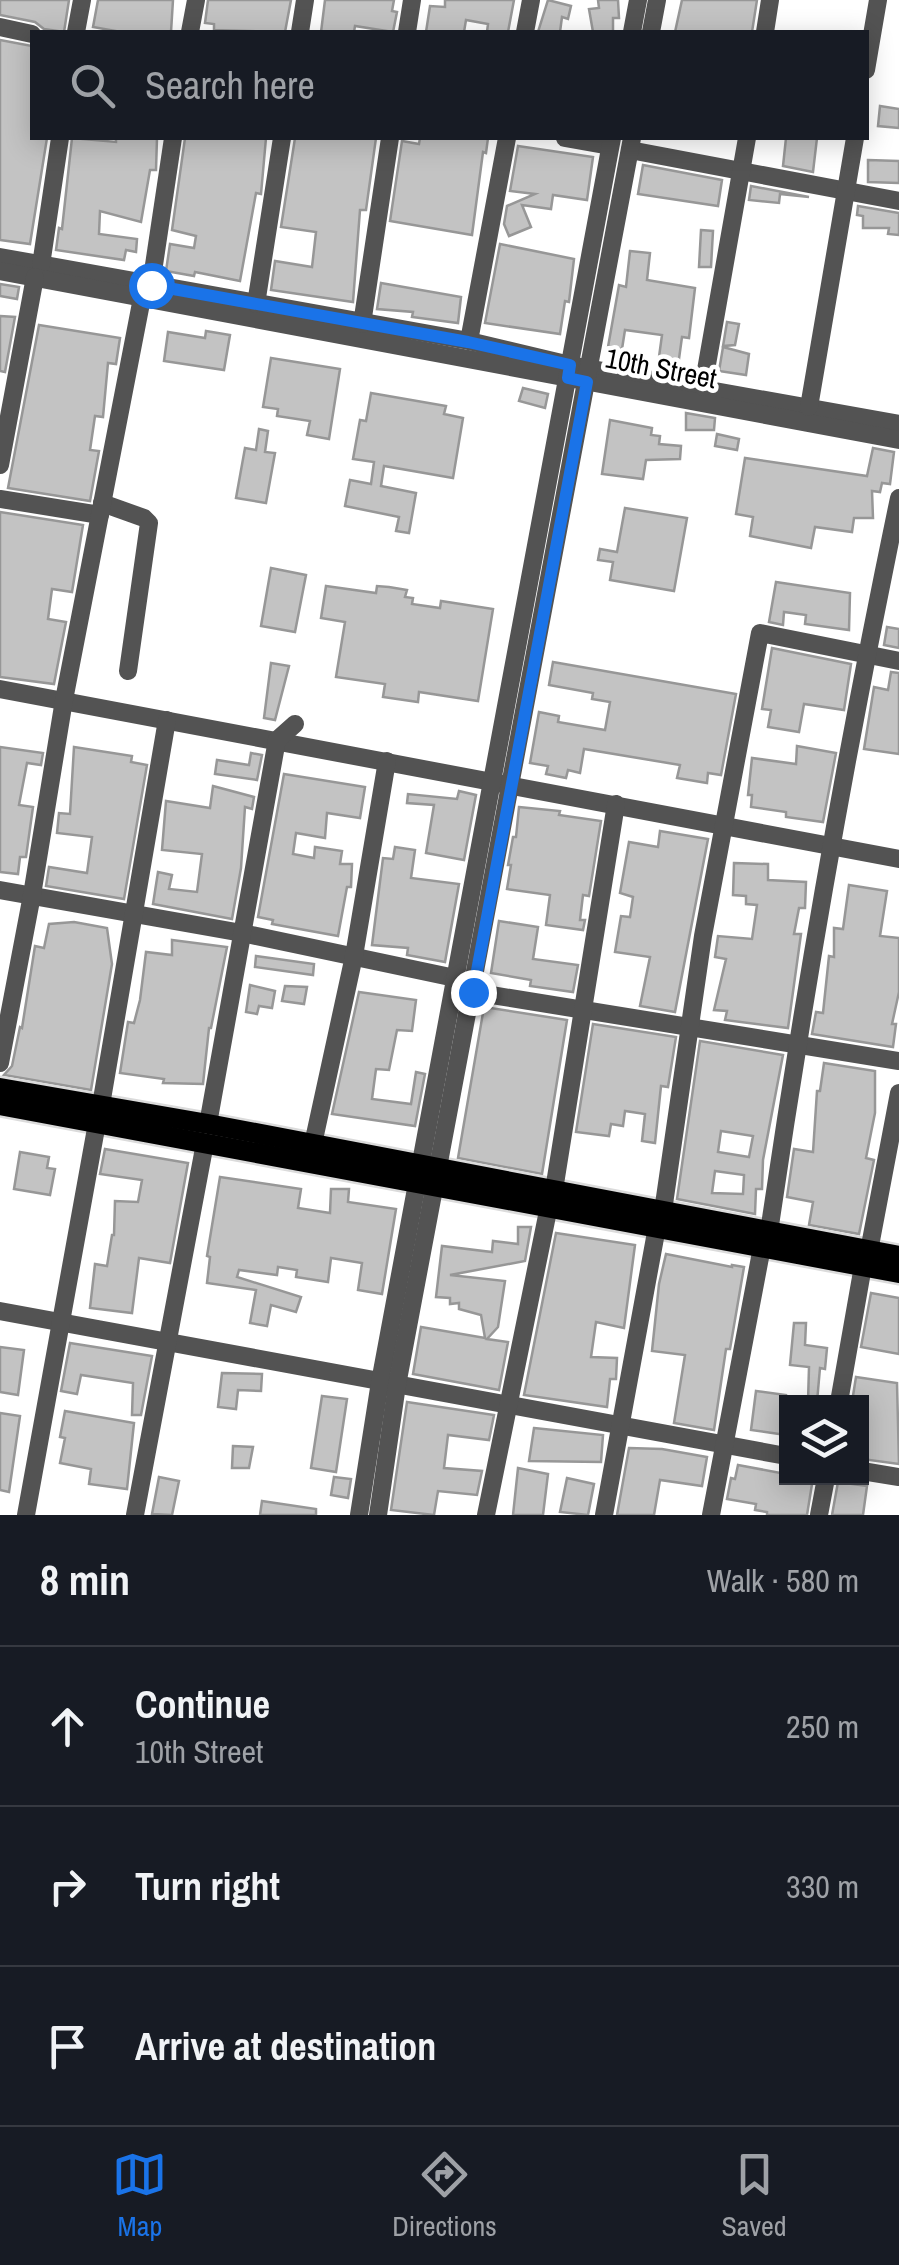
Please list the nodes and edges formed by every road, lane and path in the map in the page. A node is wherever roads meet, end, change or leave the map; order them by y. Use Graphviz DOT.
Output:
graph roads {
  1 [pos="82,0"];
  2 [pos="196,0"];
  3 [pos="305,0"];
  4 [pos="412,0"];
  5 [pos="531,0"];
  6 [pos="638,0"];
  7 [pos="657,0"];
  8 [pos="770,0"];
  9 [pos="878,0"];
  10 [pos="0,27"];
  11 [pos="76,30"];
  12 [pos="190,30"];
  13 [pos="300,30"];
  14 [pos="407,30"];
  15 [pos="525,30"];
  16 [pos="632,30"];
  17 [pos="651,30"];
  18 [pos="765,30"];
  19 [pos="30,34"];
  20 [pos="869,52"];
  21 [pos="60,140"];
  22 [pos="173,140"];
  23 [pos="282,140"];
  24 [pos="390,140"];
  25 [pos="506,140"];
  26 [pos="747,140"];
  27 [pos="855,140"];
  28 [pos="611,142"];
  29 [pos="631,144"];
  30 [pos="741,171"];
  31 [pos="846,190"];
  32 [pos="899,201"];
  33 [pos="0,257"];
  34 [pos="0,271"];
  35 [pos="38,271"];
  36 [pos="146,291"];
  37 [pos="256,304"];
  38 [pos="362,324"];
  39 [pos="468,342"];
  40 [pos="578,373"];
  41 [pos="703,387"];
  42 [pos="809,407"];
  43 [pos="899,424"];
  44 [pos="899,440"];
  45 [pos="0,466"];
  46 [pos="899,498"];
  47 [pos="0,499"];
  48 [pos="101,509"];
  49 [pos="866,655"];
  50 [pos="899,661"];
  51 [pos="128,671"];
  52 [pos="0,688"];
  53 [pos="64,700"];
  54 [pos="167,720"];
  55 [pos="295,724"];
  56 [pos="277,740"];
  57 [pos="387,761"];
  58 [pos="492,781"];
  59 [pos="512,784"];
  60 [pos="616,804"];
  61 [pos="722,824"];
  62 [pos="832,845"];
  63 [pos="899,859"];
  64 [pos="0,890"];
  65 [pos="32,895"];
  66 [pos="133,914"];
  67 [pos="242,933"];
  68 [pos="354,956"];
  69 [pos="456,978"];
  70 [pos="473,992"];
  71 [pos="582,1012"];
  72 [pos="690,1028"];
  73 [pos="797,1043"];
  74 [pos="899,1061"];
  75 [pos="0,1063"];
  76 [pos="0,1088"];
  77 [pos="899,1092"];
  78 [pos="0,1105"];
  79 [pos="99,1114"];
  80 [pos="206,1134"];
  81 [pos="302,1158"];
  82 [pos="428,1175"];
  83 [pos="551,1198"];
  84 [pos="660,1219"];
  85 [pos="766,1240"];
  86 [pos="899,1256"];
  87 [pos="863,1258"];
  88 [pos="899,1273"];
  89 [pos="0,1311"];
  90 [pos="60,1322"];
  91 [pos="169,1342"];
  92 [pos="388,1384"];
  93 [pos="840,1395"];
  94 [pos="506,1405"];
  95 [pos="622,1426"];
  96 [pos="723,1444"];
  97 [pos="779,1455"];
  98 [pos="869,1472"];
  99 [pos="899,1477"];
  100 [pos="825,1485"];
  101 [pos="26,1515"];
  102 [pos="134,1515"];
  103 [pos="359,1515"];
  104 [pos="378,1515"];
  105 [pos="486,1515"];
  106 [pos="604,1515"];
  107 [pos="710,1515"];
  108 [pos="819,1515"];
  1 -- 11 [label="street"];
  2 -- 12 [label="street"];
  3 -- 13 [label="street"];
  4 -- 14 [label="street"];
  5 -- 15 [label="street"];
  6 -- 16 [label="street"];
  7 -- 17 [label="street"];
  8 -- 18 [label="street"];
  9 -- 20 [label="street"];
  10 -- 19 [label="street"];
  21 -- 35 [label="street"];
  22 -- 36 [label="street"];
  23 -- 37 [label="street"];
  24 -- 38 [label="street"];
  25 -- 39 [label="street"];
  26 -- 30 [label="street"];
  27 -- 31 [label="street"];
  28 -- 40 [label="street"];
  29 -- 30 [label="street"];
  29 -- 40 [label="street"];
  30 -- 31 [label="street"];
  30 -- 41 [label="street"];
  31 -- 32 [label="street"];
  31 -- 42 [label="street"];
  33 -- 35 [label="street, 10th Street"];
  34 -- 35 [label="street, 10th Street"];
  35 -- 36 [label="street, 10th Street"];
  35 -- 45 [label="street"];
  36 -- 37 [label="street, 10th Street"];
  36 -- 40 [label="street, 10th Street"];
  36 -- 48 [label="street"];
  37 -- 38 [label="street, 10th Street"];
  38 -- 39 [label="street, 10th Street"];
  39 -- 40 [label="street, 10th Street"];
  40 -- 41 [label="street, 10th Street"];
  40 -- 44 [label="street, 10th Street"];
  40 -- 58 [label="street"];
  40 -- 59 [label="street"];
  41 -- 42 [label="street, 10th Street"];
  42 -- 43 [label="street, 10th Street"];
  46 -- 49 [label="street"];
  47 -- 48 [label="street"];
  48 -- 51 [label="street"];
  48 -- 53 [label="street"];
  49 -- 50 [label="street"];
  49 -- 61 [label="street"];
  49 -- 62 [label="street"];
  52 -- 53 [label="street"];
  53 -- 54 [label="street"];
  53 -- 65 [label="street"];
  54 -- 56 [label="street"];
  54 -- 66 [label="street"];
  55 -- 56 [label="street"];
  56 -- 57 [label="street"];
  56 -- 67 [label="street"];
  57 -- 58 [label="street"];
  57 -- 68 [label="street"];
  58 -- 59 [label="street"];
  58 -- 69 [label="street"];
  59 -- 60 [label="street"];
  59 -- 70 [label="street"];
  60 -- 61 [label="street"];
  60 -- 71 [label="street"];
  61 -- 62 [label="street"];
  61 -- 72 [label="street"];
  62 -- 63 [label="street"];
  62 -- 73 [label="street"];
  64 -- 65 [label="street"];
  65 -- 66 [label="street"];
  65 -- 75 [label="street"];
  66 -- 67 [label="street"];
  66 -- 79 [label="street"];
  67 -- 68 [label="street"];
  67 -- 80 [label="street"];
  68 -- 69 [label="street"];
  68 -- 81 [label="street"];
  69 -- 82 [label="street"];
  70 -- 71 [label="street"];
  70 -- 82 [label="street"];
  71 -- 72 [label="street"];
  71 -- 83 [label="street"];
  72 -- 73 [label="street"];
  72 -- 84 [label="street"];
  73 -- 74 [label="street"];
  73 -- 85 [label="street"];
  76 -- 79 [label="main road"];
  77 -- 87 [label="street"];
  78 -- 79 [label="main road"];
  79 -- 80 [label="main road"];
  79 -- 90 [label="street"];
  80 -- 81 [label="main road"];
  80 -- 91 [label="street"];
  81 -- 82 [label="main road"];
  82 -- 83 [label="main road"];
  82 -- 92 [label="street"];
  83 -- 84 [label="main road"];
  83 -- 94 [label="street"];
  84 -- 85 [label="main road"];
  84 -- 95 [label="street"];
  85 -- 87 [label="main road"];
  85 -- 96 [label="street"];
  86 -- 87 [label="main road"];
  87 -- 88 [label="main road"];
  87 -- 93 [label="street"];
  89 -- 90 [label="street"];
  90 -- 91 [label="street"];
  90 -- 101 [label="street"];
  91 -- 92 [label="street"];
  91 -- 102 [label="street"];
  92 -- 94 [label="street"];
  92 -- 103 [label="street"];
  92 -- 104 [label="street"];
  94 -- 95 [label="street"];
  94 -- 105 [label="street"];
  95 -- 96 [label="street"];
  95 -- 106 [label="street"];
  96 -- 97 [label="street"];
  96 -- 107 [label="street"];
  98 -- 99 [label="street"];
  100 -- 108 [label="street"];
}
